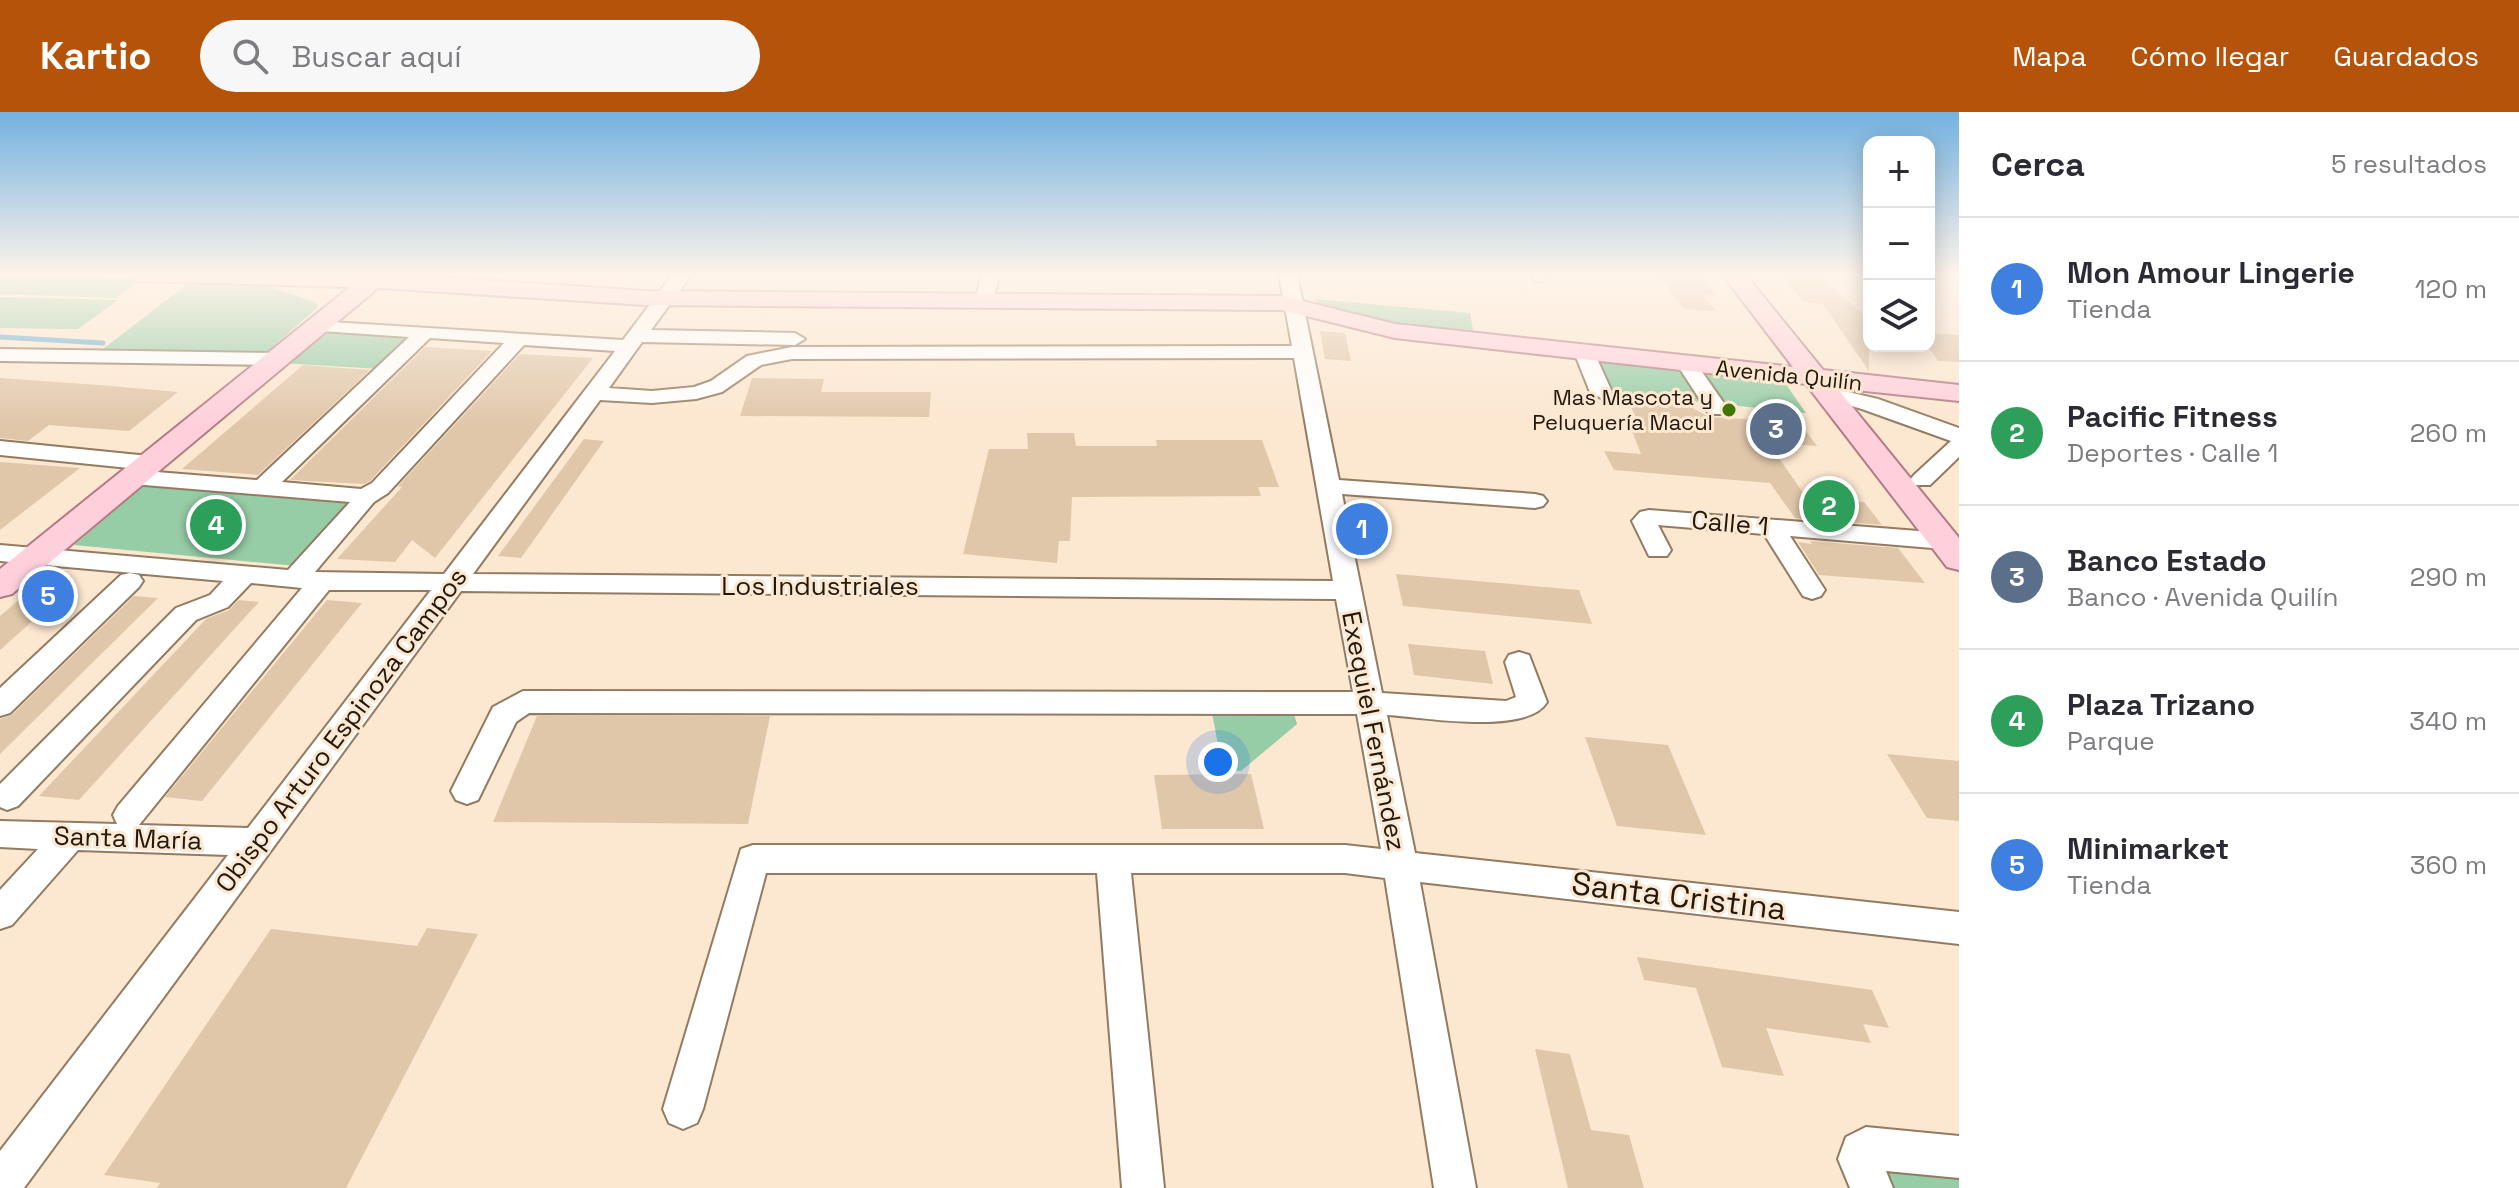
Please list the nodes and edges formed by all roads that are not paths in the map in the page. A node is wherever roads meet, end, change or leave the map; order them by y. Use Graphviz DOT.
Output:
graph roads {
  1 [pos="315,324"];
  2 [pos="357,324"];
  3 [pos="645,324"];
  4 [pos="1255,324"];
  5 [pos="1296,324"];
  6 [pos="1779,324"];
  7 [pos="1789,324"];
  8 [pos="1297,328"];
  9 [pos="425,332"];
  10 [pos="519,339"];
  11 [pos="795,339"];
  12 [pos="632,341"];
  13 [pos="1584,352"];
  14 [pos="0,355"];
  15 [pos="274,359"];
  16 [pos="1686,363"];
  17 [pos="1959,382"];
  18 [pos="1833,383"];
  19 [pos="1601,392"];
  20 [pos="594,393"];
  21 [pos="1959,393"];
  22 [pos="1717,409"];
  23 [pos="1959,436"];
  24 [pos="1959,445"];
  25 [pos="0,448"];
  26 [pos="141,470"];
  27 [pos="1922,480"];
  28 [pos="1327,486"];
  29 [pos="263,487"];
  30 [pos="363,498"];
  31 [pos="1535,501"];
  32 [pos="1772,527"];
  33 [pos="1954,542"];
  34 [pos="1658,550"];
  35 [pos="14,566"];
  36 [pos="215,572"];
  37 [pos="244,575"];
  38 [pos="294,579"];
  39 [pos="130,581"];
  40 [pos="322,581"];
  41 [pos="451,583"];
  42 [pos="1347,590"];
  43 [pos="1812,590"];
  44 [pos="1519,662"];
  45 [pos="1369,703"];
  46 [pos="0,705"];
  47 [pos="467,791"];
  48 [pos="7,797"];
  49 [pos="129,815"];
  50 [pos="0,834"];
  51 [pos="70,836"];
  52 [pos="257,842"];
  53 [pos="1113,858"];
  54 [pos="1400,863"];
  55 [pos="0,914"];
  56 [pos="1959,928"];
  57 [pos="683,1109"];
  58 [pos="1959,1157"];
  59 [pos="0,1186"];
  60 [pos="1143,1188"];
  61 [pos="1455,1188"];
  62 [pos="1872,1188"];
  1 -- 15 [label="main road"];
  2 -- 9 [label="street"];
  3 -- 12 [label="street, Obispo Arturo Espinoza Campos"];
  4 -- 8 [label="main road"];
  5 -- 8 [label="street, Exequiel Fernández"];
  6 -- 18 [label="main road"];
  7 -- 18 [label="main road"];
  8 -- 13 [label="main road, Avenida Quilín"];
  8 -- 20 [label="street"];
  8 -- 28 [label="street, Exequiel Fernández"];
  9 -- 10 [label="street"];
  9 -- 29 [label="street"];
  10 -- 12 [label="street"];
  10 -- 30 [label="street"];
  11 -- 12 [label="street"];
  12 -- 20 [label="street, Obispo Arturo Espinoza Campos"];
  13 -- 16 [label="main road, Avenida Quilín"];
  13 -- 19 [label="street"];
  14 -- 15 [label="street"];
  15 -- 26 [label="main road"];
  16 -- 18 [label="main road, Avenida Quilín"];
  16 -- 22 [label="street"];
  17 -- 18 [label="main road, Avenida Quilín"];
  18 -- 21 [label="main road, Avenida Quilín"];
  18 -- 23 [label="street"];
  18 -- 27 [label="main road"];
  18 -- 33 [label="main road"];
  20 -- 41 [label="street, Obispo Arturo Espinoza Campos"];
  24 -- 27 [label="street"];
  25 -- 26 [label="street"];
  26 -- 29 [label="street"];
  26 -- 35 [label="main road"];
  27 -- 33 [label="main road"];
  28 -- 31 [label="street"];
  28 -- 42 [label="street, Exequiel Fernández"];
  29 -- 30 [label="street"];
  30 -- 38 [label="street"];
  32 -- 33 [label="street, Calle 1"];
  32 -- 34 [label="street, Calle 1"];
  32 -- 43 [label="street"];
  35 -- 36 [label="street, Los Industriales"];
  35 -- 39 [label="street, Los Industriales"];
  36 -- 37 [label="street, Los Industriales"];
  36 -- 39 [label="street, Los Industriales"];
  37 -- 38 [label="street, Los Industriales"];
  37 -- 48 [label="street"];
  38 -- 40 [label="street, Los Industriales"];
  39 -- 46 [label="street"];
  40 -- 41 [label="street, Los Industriales"];
  40 -- 49 [label="street"];
  41 -- 42 [label="street, Los Industriales"];
  41 -- 52 [label="street, Obispo Arturo Espinoza Campos"];
  42 -- 45 [label="street, Exequiel Fernández"];
  44 -- 45 [label="street"];
  45 -- 47 [label="street"];
  45 -- 54 [label="street, Exequiel Fernández"];
  50 -- 51 [label="street, Santa María"];
  51 -- 52 [label="street, Santa María"];
  51 -- 55 [label="street"];
  52 -- 59 [label="street, Obispo Arturo Espinoza Campos"];
  53 -- 54 [label="street, Santa Cristina"];
  53 -- 57 [label="street, Santa Cristina"];
  53 -- 60 [label="street"];
  54 -- 56 [label="street, Santa Cristina"];
  54 -- 61 [label="street, Exequiel Fernández"];
  58 -- 62 [label="street"];
}
